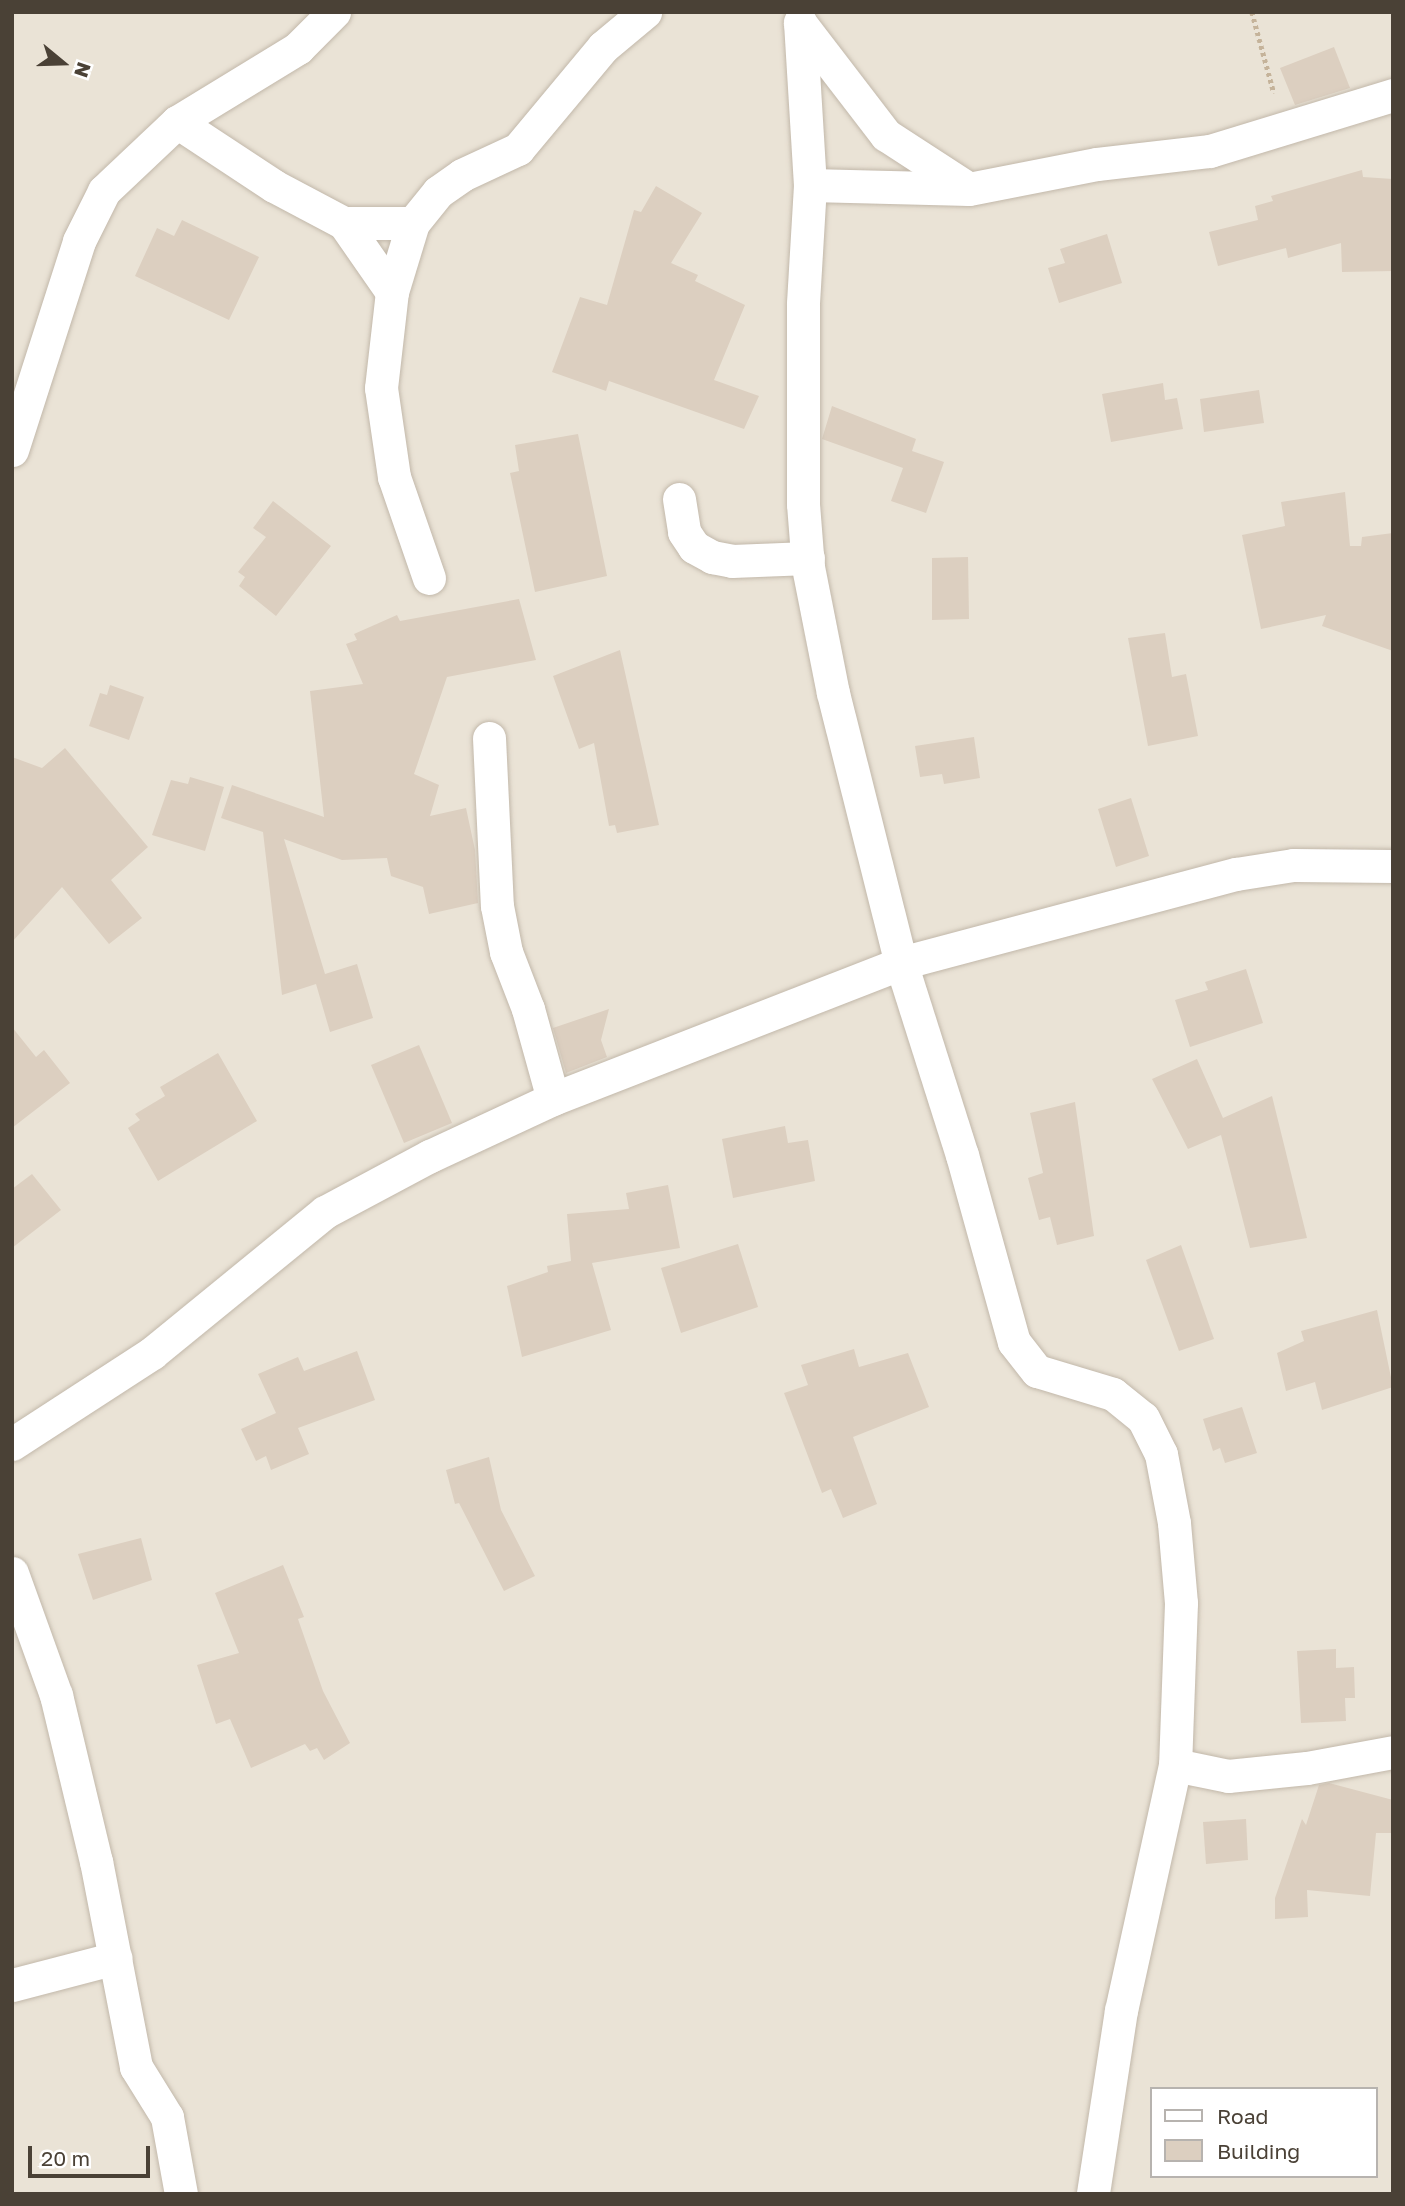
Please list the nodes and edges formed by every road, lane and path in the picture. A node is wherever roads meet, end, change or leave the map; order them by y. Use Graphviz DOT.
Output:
graph roads {
  1 [pos="334,12"];
  2 [pos="645,12"];
  3 [pos="1252,12"];
  4 [pos="797,17"];
  5 [pos="1393,95"];
  6 [pos="177,122"];
  7 [pos="1281,132"];
  8 [pos="810,185"];
  9 [pos="969,188"];
  10 [pos="344,223"];
  11 [pos="413,223"];
  12 [pos="392,292"];
  13 [pos="12,450"];
  14 [pos="680,499"];
  15 [pos="808,558"];
  16 [pos="429,578"];
  17 [pos="489,738"];
  18 [pos="1393,866"];
  19 [pos="901,963"];
  20 [pos="553,1099"];
  21 [pos="12,1444"];
  22 [pos="12,1573"];
  23 [pos="1393,1752"];
  24 [pos="1175,1765"];
  25 [pos="116,1958"];
  26 [pos="12,1985"];
  27 [pos="181,2194"];
  28 [pos="1093,2194"];
  1 -- 6 [label="street"];
  2 -- 11 [label="street"];
  3 -- 7 [label="path"];
  4 -- 8 [label="street"];
  4 -- 9 [label="street"];
  5 -- 7 [label="street"];
  6 -- 10 [label="street"];
  6 -- 13 [label="street"];
  7 -- 9 [label="street"];
  8 -- 9 [label="street"];
  8 -- 15 [label="street"];
  10 -- 11 [label="street"];
  10 -- 12 [label="street"];
  11 -- 12 [label="street"];
  12 -- 16 [label="street"];
  14 -- 15 [label="street"];
  15 -- 19 [label="street"];
  17 -- 20 [label="street"];
  18 -- 19 [label="street"];
  19 -- 20 [label="street"];
  19 -- 24 [label="street"];
  20 -- 21 [label="street"];
  22 -- 25 [label="street"];
  23 -- 24 [label="street"];
  24 -- 28 [label="street"];
  25 -- 26 [label="street"];
  25 -- 27 [label="street"];
}
